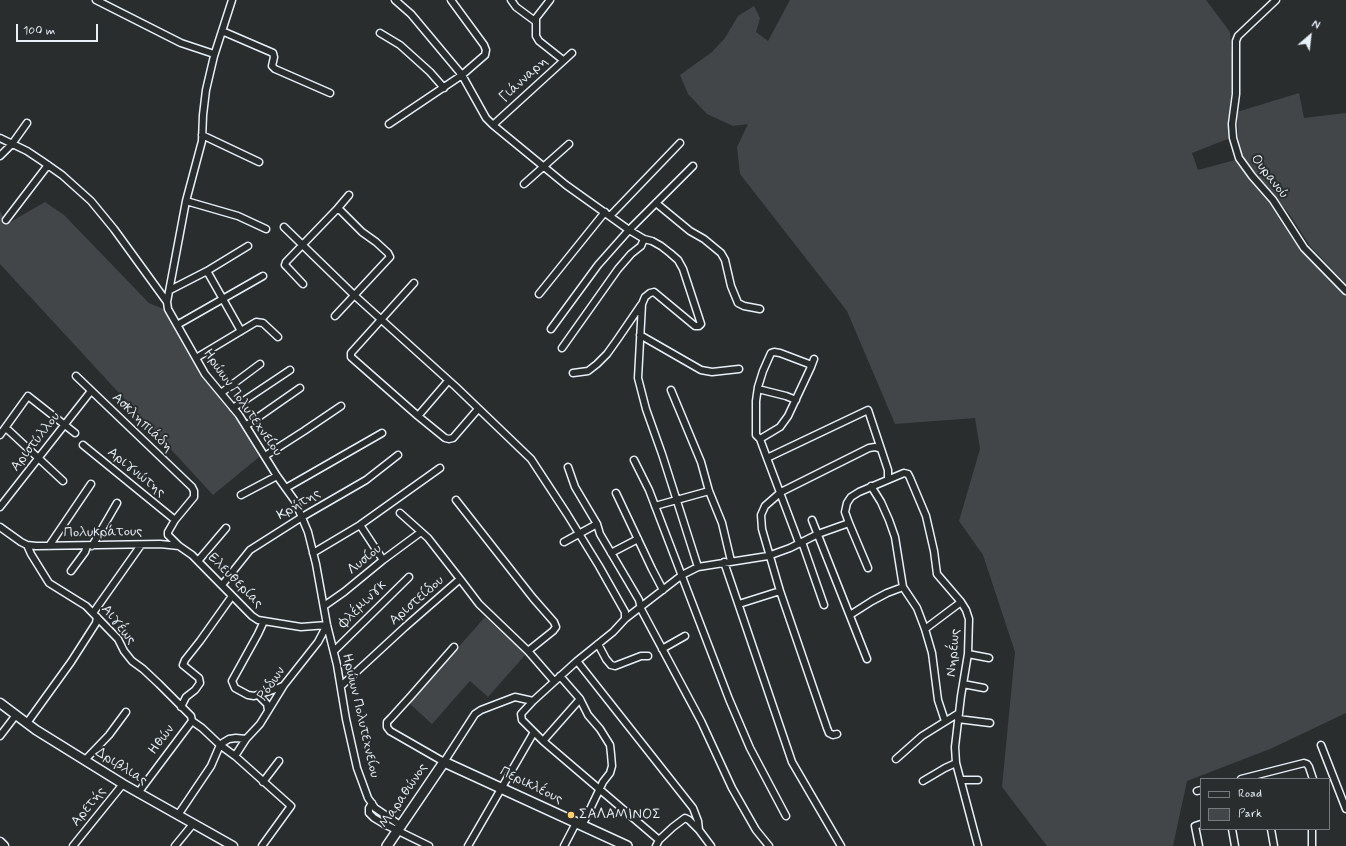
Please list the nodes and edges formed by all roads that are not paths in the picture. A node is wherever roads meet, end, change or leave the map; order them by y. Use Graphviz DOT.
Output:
graph roads {
  1 [pos="96,0"];
  2 [pos="232,0"];
  3 [pos="395,0"];
  4 [pos="451,0"];
  5 [pos="513,0"];
  6 [pos="550,0"];
  7 [pos="1276,0"];
  8 [pos="535,20"];
  9 [pos="222,31"];
  10 [pos="380,33"];
  11 [pos="572,52"];
  12 [pos="214,54"];
  13 [pos="563,60"];
  14 [pos="462,75"];
  15 [pos="444,88"];
  16 [pos="330,94"];
  17 [pos="27,124"];
  18 [pos="389,124"];
  19 [pos="493,125"];
  20 [pos="202,135"];
  21 [pos="0,138"];
  22 [pos="680,143"];
  23 [pos="12,144"];
  24 [pos="569,144"];
  25 [pos="0,156"];
  26 [pos="259,162"];
  27 [pos="48,165"];
  28 [pos="693,166"];
  29 [pos="544,167"];
  30 [pos="524,184"];
  31 [pos="349,195"];
  32 [pos="186,201"];
  33 [pos="656,203"];
  34 [pos="338,208"];
  35 [pos="608,214"];
  36 [pos="6,220"];
  37 [pos="284,227"];
  38 [pos="266,229"];
  39 [pos="629,230"];
  40 [pos="644,239"];
  41 [pos="303,245"];
  42 [pos="248,246"];
  43 [pos="206,271"];
  44 [pos="263,276"];
  45 [pos="414,283"];
  46 [pos="303,284"];
  47 [pos="170,290"];
  48 [pos="1346,291"];
  49 [pos="539,294"];
  50 [pos="354,295"];
  51 [pos="223,300"];
  52 [pos="167,302"];
  53 [pos="642,304"];
  54 [pos="760,309"];
  55 [pos="335,316"];
  56 [pos="381,320"];
  57 [pos="177,325"];
  58 [pos="551,329"];
  59 [pos="241,331"];
  60 [pos="640,335"];
  61 [pos="278,337"];
  62 [pos="562,348"];
  63 [pos="196,358"];
  64 [pos="814,359"];
  65 [pos="260,364"];
  66 [pos="810,367"];
  67 [pos="740,369"];
  68 [pos="290,370"];
  69 [pos="573,373"];
  70 [pos="76,376"];
  71 [pos="448,381"];
  72 [pos="300,388"];
  73 [pos="758,389"];
  74 [pos="671,390"];
  75 [pos="91,391"];
  76 [pos="221,393"];
  77 [pos="796,400"];
  78 [pos="341,406"];
  79 [pos="233,408"];
  80 [pos="478,409"];
  81 [pos="418,416"];
  82 [pos="64,425"];
  83 [pos="246,425"];
  84 [pos="6,428"];
  85 [pos="75,433"];
  86 [pos="382,433"];
  87 [pos="0,435"];
  88 [pos="760,439"];
  89 [pos="83,445"];
  90 [pos="881,450"];
  91 [pos="398,455"];
  92 [pos="265,456"];
  93 [pos="39,457"];
  94 [pos="768,458"];
  95 [pos="634,460"];
  96 [pos="568,467"];
  97 [pos="440,468"];
  98 [pos="278,476"];
  99 [pos="888,479"];
  100 [pos="63,481"];
  101 [pos="91,484"];
  102 [pos="871,486"];
  103 [pos="286,488"];
  104 [pos="709,491"];
  105 [pos="781,492"];
  106 [pos="616,493"];
  107 [pos="241,495"];
  108 [pos="677,499"];
  109 [pos="456,500"];
  110 [pos="117,503"];
  111 [pos="655,506"];
  112 [pos="0,507"];
  113 [pos="400,513"];
  114 [pos="302,516"];
  115 [pos="175,520"];
  116 [pos="812,520"];
  117 [pos="849,523"];
  118 [pos="597,524"];
  119 [pos="360,526"];
  120 [pos="0,527"];
  121 [pos="226,528"];
  122 [pos="421,532"];
  123 [pos="579,534"];
  124 [pos="818,534"];
  125 [pos="638,539"];
  126 [pos="564,542"];
  127 [pos="800,542"];
  128 [pos="27,545"];
  129 [pos="141,545"];
  130 [pos="49,546"];
  131 [pos="90,546"];
  132 [pos="179,546"];
  133 [pos="313,553"];
  134 [pos="611,553"];
  135 [pos="768,556"];
  136 [pos="383,560"];
  137 [pos="731,561"];
  138 [pos="198,562"];
  139 [pos="724,562"];
  140 [pos="698,567"];
  141 [pos="868,568"];
  142 [pos="71,571"];
  143 [pos="409,576"];
  144 [pos="682,576"];
  145 [pos="460,580"];
  146 [pos="222,585"];
  147 [pos="903,587"];
  148 [pos="663,590"];
  149 [pos="780,592"];
  150 [pos="232,596"];
  151 [pos="961,602"];
  152 [pos="739,604"];
  153 [pos="824,605"];
  154 [pos="324,606"];
  155 [pos="641,609"];
  156 [pos="95,615"];
  157 [pos="850,615"];
  158 [pos="625,620"];
  159 [pos="264,621"];
  160 [pos="327,625"];
  161 [pos="925,629"];
  162 [pos="686,636"];
  163 [pos="598,644"];
  164 [pos="454,648"];
  165 [pos="662,648"];
  166 [pos="334,651"];
  167 [pos="528,651"];
  168 [pos="968,654"];
  169 [pos="648,656"];
  170 [pos="989,658"];
  171 [pos="867,659"];
  172 [pos="577,661"];
  173 [pos="560,676"];
  174 [pos="554,681"];
  175 [pos="963,684"];
  176 [pos="284,685"];
  177 [pos="341,686"];
  178 [pos="984,688"];
  179 [pos="258,696"];
  180 [pos="580,699"];
  181 [pos="533,701"];
  182 [pos="0,703"];
  183 [pos="181,707"];
  184 [pos="268,710"];
  185 [pos="126,712"];
  186 [pos="16,715"];
  187 [pos="959,716"];
  188 [pos="192,721"];
  189 [pos="945,721"];
  190 [pos="990,723"];
  191 [pos="27,724"];
  192 [pos="534,732"];
  193 [pos="837,734"];
  194 [pos="0,736"];
  195 [pos="246,739"];
  196 [pos="543,741"];
  197 [pos="220,745"];
  198 [pos="1321,745"];
  199 [pos="235,756"];
  200 [pos="896,759"];
  201 [pos="85,760"];
  202 [pos="279,761"];
  203 [pos="444,762"];
  204 [pos="956,763"];
  205 [pos="1245,778"];
  206 [pos="1313,778"];
  207 [pos="961,780"];
  208 [pos="978,780"];
  209 [pos="923,781"];
  210 [pos="263,782"];
  211 [pos="123,784"];
  212 [pos="501,787"];
  213 [pos="600,789"];
  214 [pos="138,793"];
  215 [pos="1346,809"];
  216 [pos="178,815"];
  217 [pos="786,816"];
  218 [pos="193,824"];
  219 [pos="579,825"];
  220 [pos="1198,825"];
  221 [pos="399,828"];
  222 [pos="699,830"];
  223 [pos="1232,830"];
  224 [pos="1270,830"];
  225 [pos="1312,830"];
  226 [pos="659,840"];
  227 [pos="0,842"];
  228 [pos="4,846"];
  229 [pos="73,846"];
  230 [pos="175,846"];
  231 [pos="232,846"];
  232 [pos="262,846"];
  233 [pos="387,846"];
  234 [pos="429,846"];
  235 [pos="468,846"];
  236 [pos="564,846"];
  237 [pos="627,846"];
  238 [pos="656,846"];
  239 [pos="711,846"];
  240 [pos="769,846"];
  241 [pos="841,846"];
  242 [pos="978,846"];
  243 [pos="1199,846"];
  244 [pos="1235,846"];
  245 [pos="1274,846"];
  246 [pos="1312,846"];
  1 -- 12 [label="street"];
  2 -- 9 [label="street"];
  3 -- 14 [label="street"];
  4 -- 14 [label="street"];
  5 -- 8 [label="street"];
  6 -- 8 [label="street"];
  7 -- 48 [label="street, Ουρανού"];
  8 -- 13 [label="street"];
  9 -- 12 [label="street"];
  9 -- 16 [label="street"];
  10 -- 15 [label="street"];
  11 -- 13 [label="street, Γιάνναρη"];
  12 -- 20 [label="street"];
  13 -- 19 [label="street, Γιάνναρη"];
  14 -- 15 [label="street"];
  14 -- 19 [label="street"];
  15 -- 18 [label="street"];
  17 -- 23 [label="street"];
  19 -- 29 [label="street"];
  20 -- 26 [label="street"];
  20 -- 32 [label="street"];
  21 -- 23 [label="street, Ηρώων Πολυτεχνείου"];
  22 -- 35 [label="street"];
  23 -- 25 [label="street"];
  23 -- 27 [label="street, Ηρώων Πολυτεχνείου"];
  24 -- 29 [label="street"];
  27 -- 36 [label="street"];
  27 -- 52 [label="street, Ηρώων Πολυτεχνείου"];
  28 -- 33 [label="street"];
  29 -- 30 [label="street"];
  29 -- 35 [label="street"];
  31 -- 34 [label="street"];
  32 -- 38 [label="street"];
  32 -- 47 [label="street"];
  33 -- 39 [label="street"];
  33 -- 54 [label="street"];
  34 -- 41 [label="street"];
  34 -- 50 [label="street"];
  35 -- 39 [label="street"];
  35 -- 49 [label="street"];
  37 -- 41 [label="street"];
  39 -- 40 [label="street"];
  39 -- 58 [label="street"];
  40 -- 53 [label="street"];
  40 -- 62 [label="street"];
  41 -- 46 [label="street"];
  41 -- 50 [label="street"];
  42 -- 43 [label="street"];
  43 -- 47 [label="street"];
  43 -- 51 [label="street"];
  44 -- 51 [label="street"];
  45 -- 56 [label="street"];
  47 -- 52 [label="street"];
  50 -- 55 [label="street"];
  50 -- 56 [label="street"];
  51 -- 57 [label="street"];
  51 -- 59 [label="street"];
  52 -- 57 [label="street, Ηρώων Πολυτεχνείου"];
  53 -- 60 [label="street"];
  53 -- 69 [label="street"];
  56 -- 71 [label="street"];
  56 -- 81 [label="street"];
  57 -- 63 [label="street, Ηρώων Πολυτεχνείου"];
  59 -- 61 [label="street"];
  59 -- 63 [label="street"];
  60 -- 67 [label="street"];
  60 -- 108 [label="street"];
  63 -- 76 [label="street, Ηρώων Πολυτεχνείου"];
  64 -- 66 [label="street"];
  65 -- 76 [label="street"];
  66 -- 73 [label="street"];
  66 -- 77 [label="street"];
  68 -- 79 [label="street"];
  70 -- 75 [label="street, Ασκληπιάδη"];
  71 -- 80 [label="street"];
  71 -- 81 [label="street"];
  72 -- 83 [label="street"];
  73 -- 77 [label="street"];
  73 -- 88 [label="street"];
  74 -- 104 [label="street"];
  75 -- 82 [label="street, Αριστύλλου"];
  75 -- 115 [label="street, Ασκληπιάδη"];
  76 -- 79 [label="street, Ηρώων Πολυτεχνείου"];
  77 -- 88 [label="street"];
  78 -- 92 [label="street"];
  79 -- 83 [label="street, Ηρώων Πολυτεχνείου"];
  80 -- 81 [label="street"];
  80 -- 123 [label="street"];
  82 -- 84 [label="street"];
  82 -- 85 [label="street"];
  82 -- 93 [label="street, Αριστύλλου"];
  83 -- 92 [label="street, Ηρώων Πολυτεχνείου"];
  84 -- 87 [label="street"];
  84 -- 93 [label="street"];
  86 -- 103 [label="street"];
  88 -- 94 [label="street"];
  89 -- 115 [label="street, Αριγνώτης"];
  90 -- 94 [label="street"];
  90 -- 99 [label="street"];
  90 -- 105 [label="street"];
  91 -- 114 [label="street, Κρήτης"];
  92 -- 98 [label="street, Ηρώων Πολυτεχνείου"];
  93 -- 100 [label="street"];
  93 -- 112 [label="street, Αριστύλλου"];
  94 -- 105 [label="street"];
  95 -- 111 [label="street"];
  96 -- 118 [label="street"];
  97 -- 119 [label="street"];
  98 -- 103 [label="street, Ηρώων Πολυτεχνείου"];
  98 -- 107 [label="street"];
  99 -- 102 [label="street"];
  99 -- 151 [label="street, Νηρέως"];
  101 -- 130 [label="street"];
  102 -- 117 [label="street"];
  102 -- 147 [label="street"];
  103 -- 114 [label="street, Ηρώων Πολυτεχνείου"];
  104 -- 108 [label="street"];
  104 -- 137 [label="street"];
  105 -- 127 [label="street"];
  105 -- 135 [label="street"];
  106 -- 125 [label="street"];
  108 -- 111 [label="street"];
  108 -- 140 [label="street"];
  109 -- 167 [label="street"];
  110 -- 131 [label="street"];
  111 -- 144 [label="street"];
  113 -- 122 [label="street"];
  114 -- 133 [label="street, Ηρώων Πολυτεχνείου"];
  114 -- 146 [label="street, Κρήτης"];
  115 -- 132 [label="street, Ελευθερίας"];
  116 -- 124 [label="street"];
  117 -- 124 [label="street"];
  117 -- 141 [label="street"];
  118 -- 123 [label="street"];
  118 -- 134 [label="street"];
  119 -- 133 [label="street"];
  119 -- 136 [label="street"];
  120 -- 128 [label="street"];
  121 -- 138 [label="street"];
  122 -- 136 [label="street, Λυσίου"];
  122 -- 145 [label="street"];
  123 -- 126 [label="street"];
  123 -- 158 [label="street"];
  124 -- 127 [label="street"];
  124 -- 157 [label="street"];
  125 -- 134 [label="street"];
  125 -- 148 [label="street"];
  127 -- 135 [label="street"];
  127 -- 153 [label="street"];
  128 -- 130 [label="street, Πολυκράτους"];
  128 -- 156 [label="street, Αιγέως"];
  129 -- 131 [label="street, Πολυκράτους"];
  129 -- 132 [label="street, Πολυκράτους"];
  129 -- 156 [label="street"];
  130 -- 131 [label="street, Πολυκράτους"];
  131 -- 142 [label="street"];
  132 -- 138 [label="street, Ελευθερίας"];
  133 -- 154 [label="street, Ηρώων Πολυτεχνείου"];
  134 -- 155 [label="street"];
  135 -- 137 [label="street"];
  135 -- 149 [label="street"];
  136 -- 154 [label="street, Λυσίου"];
  137 -- 139 [label="street"];
  138 -- 146 [label="street, Ελευθερίας"];
  139 -- 140 [label="street"];
  139 -- 152 [label="street"];
  140 -- 144 [label="street"];
  143 -- 166 [label="street, Φλέμινγκ"];
  144 -- 148 [label="street"];
  144 -- 217 [label="street"];
  145 -- 167 [label="street, Αριστείδου"];
  145 -- 177 [label="street, Αριστείδου"];
  146 -- 150 [label="street, Ελευθερίας"];
  147 -- 157 [label="street"];
  147 -- 161 [label="street"];
  148 -- 155 [label="street"];
  149 -- 152 [label="street"];
  149 -- 193 [label="street"];
  150 -- 159 [label="street, Ελευθερίας"];
  150 -- 183 [label="street"];
  151 -- 161 [label="street"];
  151 -- 168 [label="street, Νηρέως"];
  152 -- 241 [label="street"];
  154 -- 160 [label="street, Ηρώων Πολυτεχνείου"];
  155 -- 158 [label="street"];
  155 -- 165 [label="street"];
  156 -- 183 [label="street, Αιγέως"];
  156 -- 191 [label="street"];
  157 -- 171 [label="street"];
  158 -- 163 [label="street"];
  159 -- 160 [label="street, Ελευθερίας"];
  159 -- 179 [label="street"];
  160 -- 166 [label="street, Ηρώων Πολυτεχνείου"];
  160 -- 176 [label="street, Ρόδων"];
  161 -- 189 [label="street"];
  162 -- 165 [label="street"];
  163 -- 169 [label="street"];
  163 -- 172 [label="street"];
  164 -- 203 [label="street"];
  165 -- 240 [label="street"];
  166 -- 177 [label="street, Ηρώων Πολυτεχνείου"];
  167 -- 174 [label="street, Αριστείδου"];
  168 -- 170 [label="street"];
  168 -- 175 [label="street, Νηρέως"];
  172 -- 173 [label="street"];
  172 -- 222 [label="street"];
  173 -- 174 [label="street"];
  173 -- 180 [label="street"];
  174 -- 181 [label="street"];
  175 -- 178 [label="street"];
  175 -- 187 [label="street, Νηρέως"];
  176 -- 179 [label="street"];
  176 -- 184 [label="street, Ρόδων"];
  177 -- 221 [label="street, Ηρώων Πολυτεχνείου"];
  179 -- 184 [label="street"];
  180 -- 196 [label="street"];
  180 -- 213 [label="street"];
  181 -- 192 [label="street"];
  181 -- 203 [label="street"];
  182 -- 186 [label="street, Δριβλιας"];
  183 -- 188 [label="street, Αιγέως"];
  184 -- 195 [label="street, Ρόδων"];
  185 -- 201 [label="street"];
  186 -- 191 [label="street, Δριβλιας"];
  186 -- 194 [label="street"];
  187 -- 189 [label="street"];
  187 -- 190 [label="street"];
  187 -- 204 [label="street, Νηρέως"];
  188 -- 197 [label="street, Αιγέως"];
  188 -- 214 [label="street, Ηθών"];
  189 -- 200 [label="street"];
  191 -- 201 [label="street, Δριβλιας"];
  192 -- 196 [label="street"];
  192 -- 212 [label="street"];
  195 -- 197 [label="street"];
  195 -- 199 [label="street, Ρόδων"];
  196 -- 213 [label="street"];
  197 -- 199 [label="street, Αιγέως"];
  197 -- 216 [label="street"];
  198 -- 215 [label="street"];
  199 -- 210 [label="street, Αιγέως"];
  201 -- 211 [label="street, Δριβλιας"];
  202 -- 210 [label="street"];
  203 -- 212 [label="main road, Περικλέους"];
  203 -- 221 [label="main road, Μαραθώνος"];
  204 -- 207 [label="street, Νηρέως"];
  204 -- 209 [label="street"];
  205 -- 206 [label="street"];
  207 -- 208 [label="street"];
  207 -- 242 [label="street, Νηρέως"];
  210 -- 232 [label="street, Αιγέως"];
  211 -- 214 [label="street, Δριβλιας"];
  211 -- 229 [label="street, Αρετής"];
  212 -- 219 [label="main road, Περικλέους"];
  212 -- 235 [label="street"];
  213 -- 219 [label="street"];
  213 -- 226 [label="street"];
  214 -- 216 [label="street, Δριβλιας"];
  216 -- 218 [label="street, Δριβλιας"];
  218 -- 230 [label="street"];
  218 -- 231 [label="street, Δριβλιας"];
  219 -- 236 [label="street"];
  219 -- 237 [label="main road, Περικλέους"];
  220 -- 243 [label="street"];
  221 -- 233 [label="main road, Μαραθώνος"];
  221 -- 234 [label="street, Ηρώων Πολυτεχνείου"];
  222 -- 226 [label="street"];
  222 -- 239 [label="street"];
  223 -- 244 [label="street"];
  224 -- 245 [label="street"];
  225 -- 246 [label="street"];
  226 -- 238 [label="street"];
  227 -- 228 [label="street"];
}
